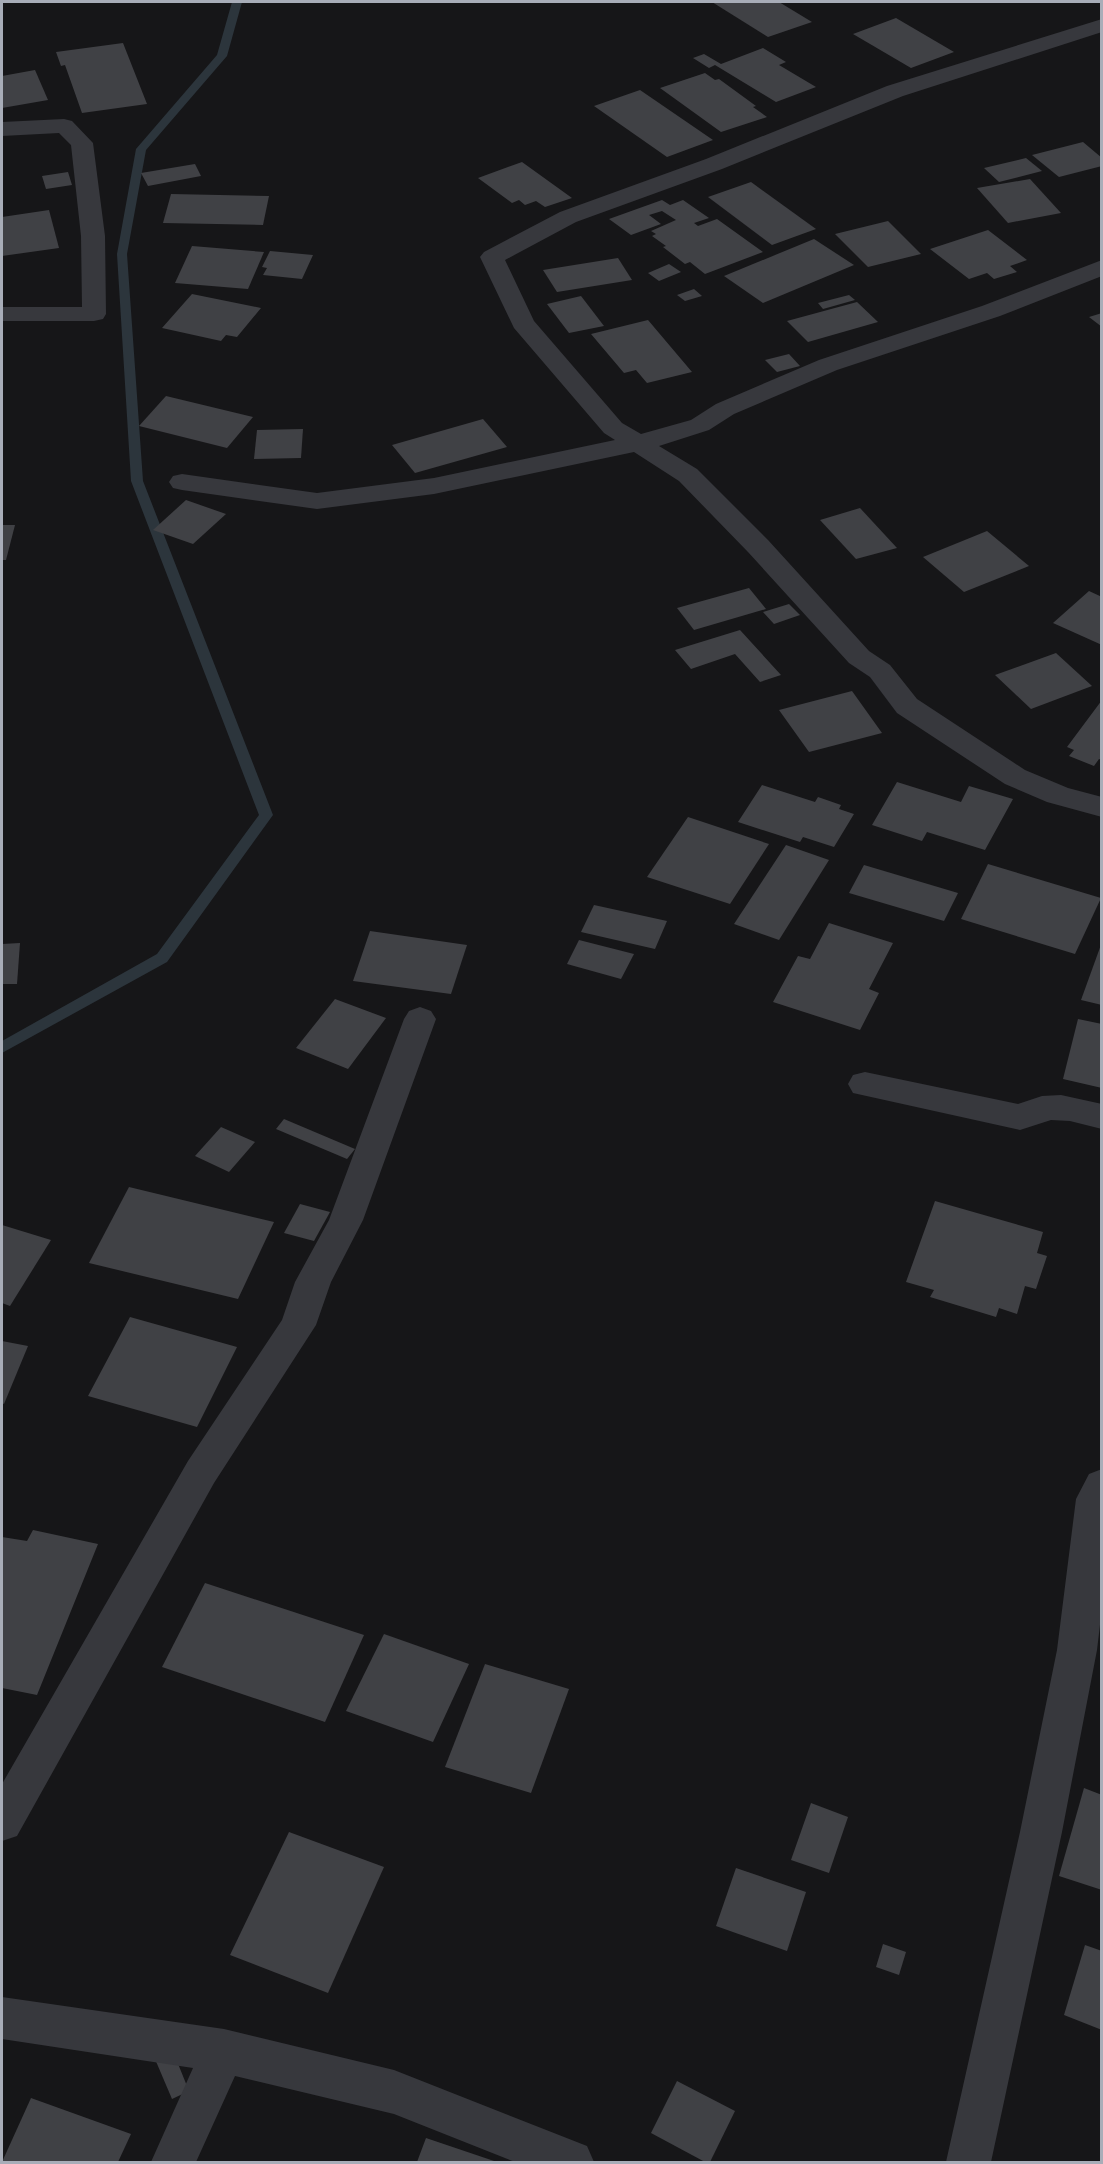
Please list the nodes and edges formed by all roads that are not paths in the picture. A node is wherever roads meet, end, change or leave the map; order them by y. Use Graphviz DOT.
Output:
graph roads {
  1 [pos="1101,25"];
  2 [pos="2,129"];
  3 [pos="1101,267"];
  4 [pos="2,314"];
  5 [pos="640,443"];
  6 [pos="182,482"];
  7 [pos="1101,807"];
  8 [pos="420,1019"];
  9 [pos="865,1083"];
  10 [pos="1101,1117"];
  11 [pos="1101,1485"];
  12 [pos="1089,1652"];
  13 [pos="2,1822"];
  14 [pos="2,2018"];
  15 [pos="224,2051"];
  16 [pos="173,2163"];
  17 [pos="571,2163"];
  18 [pos="968,2163"];
  1 -- 5 [label="street"];
  2 -- 4 [label="street"];
  3 -- 5 [label="street"];
  5 -- 6 [label="street"];
  5 -- 7 [label="street"];
  8 -- 13 [label="street"];
  9 -- 10 [label="street"];
  11 -- 12 [label="street"];
  12 -- 18 [label="street"];
  14 -- 15 [label="street"];
  15 -- 16 [label="street"];
  15 -- 17 [label="street"];
}
